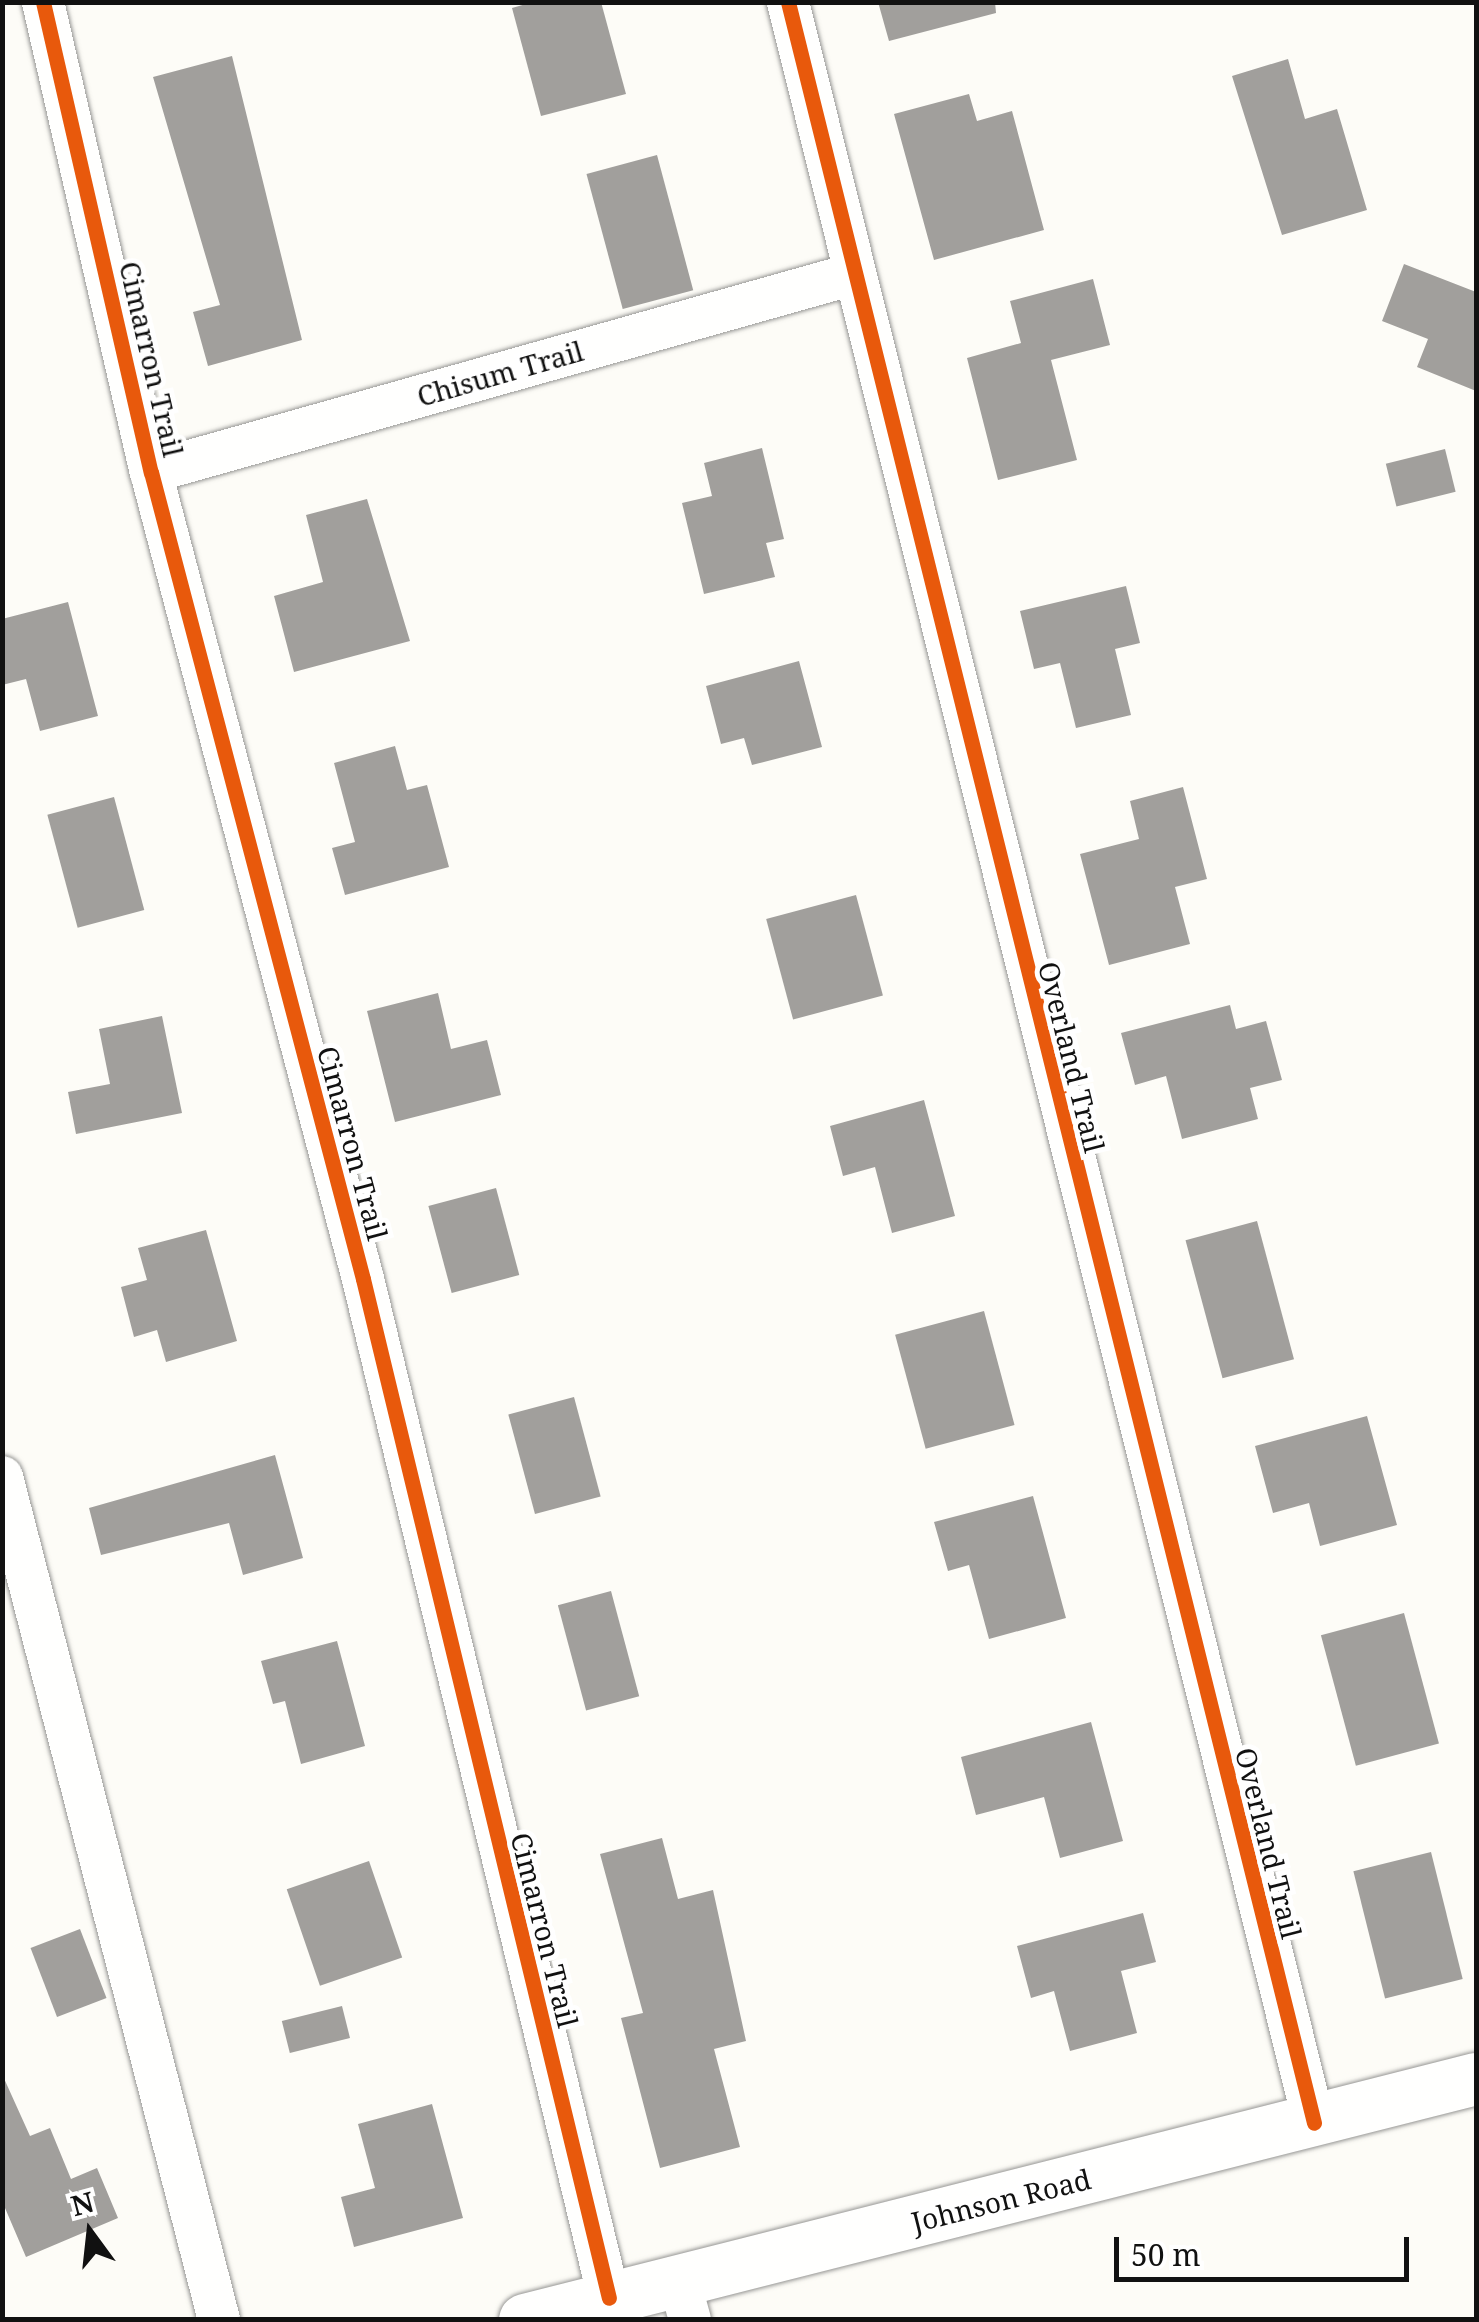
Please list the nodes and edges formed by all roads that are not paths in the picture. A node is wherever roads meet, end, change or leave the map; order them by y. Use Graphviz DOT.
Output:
graph roads {
  1 [pos="42,2"];
  2 [pos="788,2"];
  3 [pos="850,275"];
  4 [pos="151,472"];
  5 [pos="2,1477"];
  6 [pos="1476,2079"];
  7 [pos="1314,2122"];
  8 [pos="609,2298"];
  9 [pos="685,2300"];
  10 [pos="219,2320"];
  11 [pos="524,2320"];
  1 -- 4 [label="street, Cimarron Trail"];
  2 -- 3 [label="street, Overland Trail"];
  3 -- 4 [label="street, Chisum Trail"];
  3 -- 7 [label="street, Overland Trail"];
  4 -- 8 [label="street, Cimarron Trail"];
  5 -- 10 [label="street"];
  6 -- 7 [label="street, Johnson Road"];
  7 -- 9 [label="street, Johnson Road"];
  8 -- 9 [label="street, Johnson Road"];
  8 -- 11 [label="street, Johnson Road"];
}
